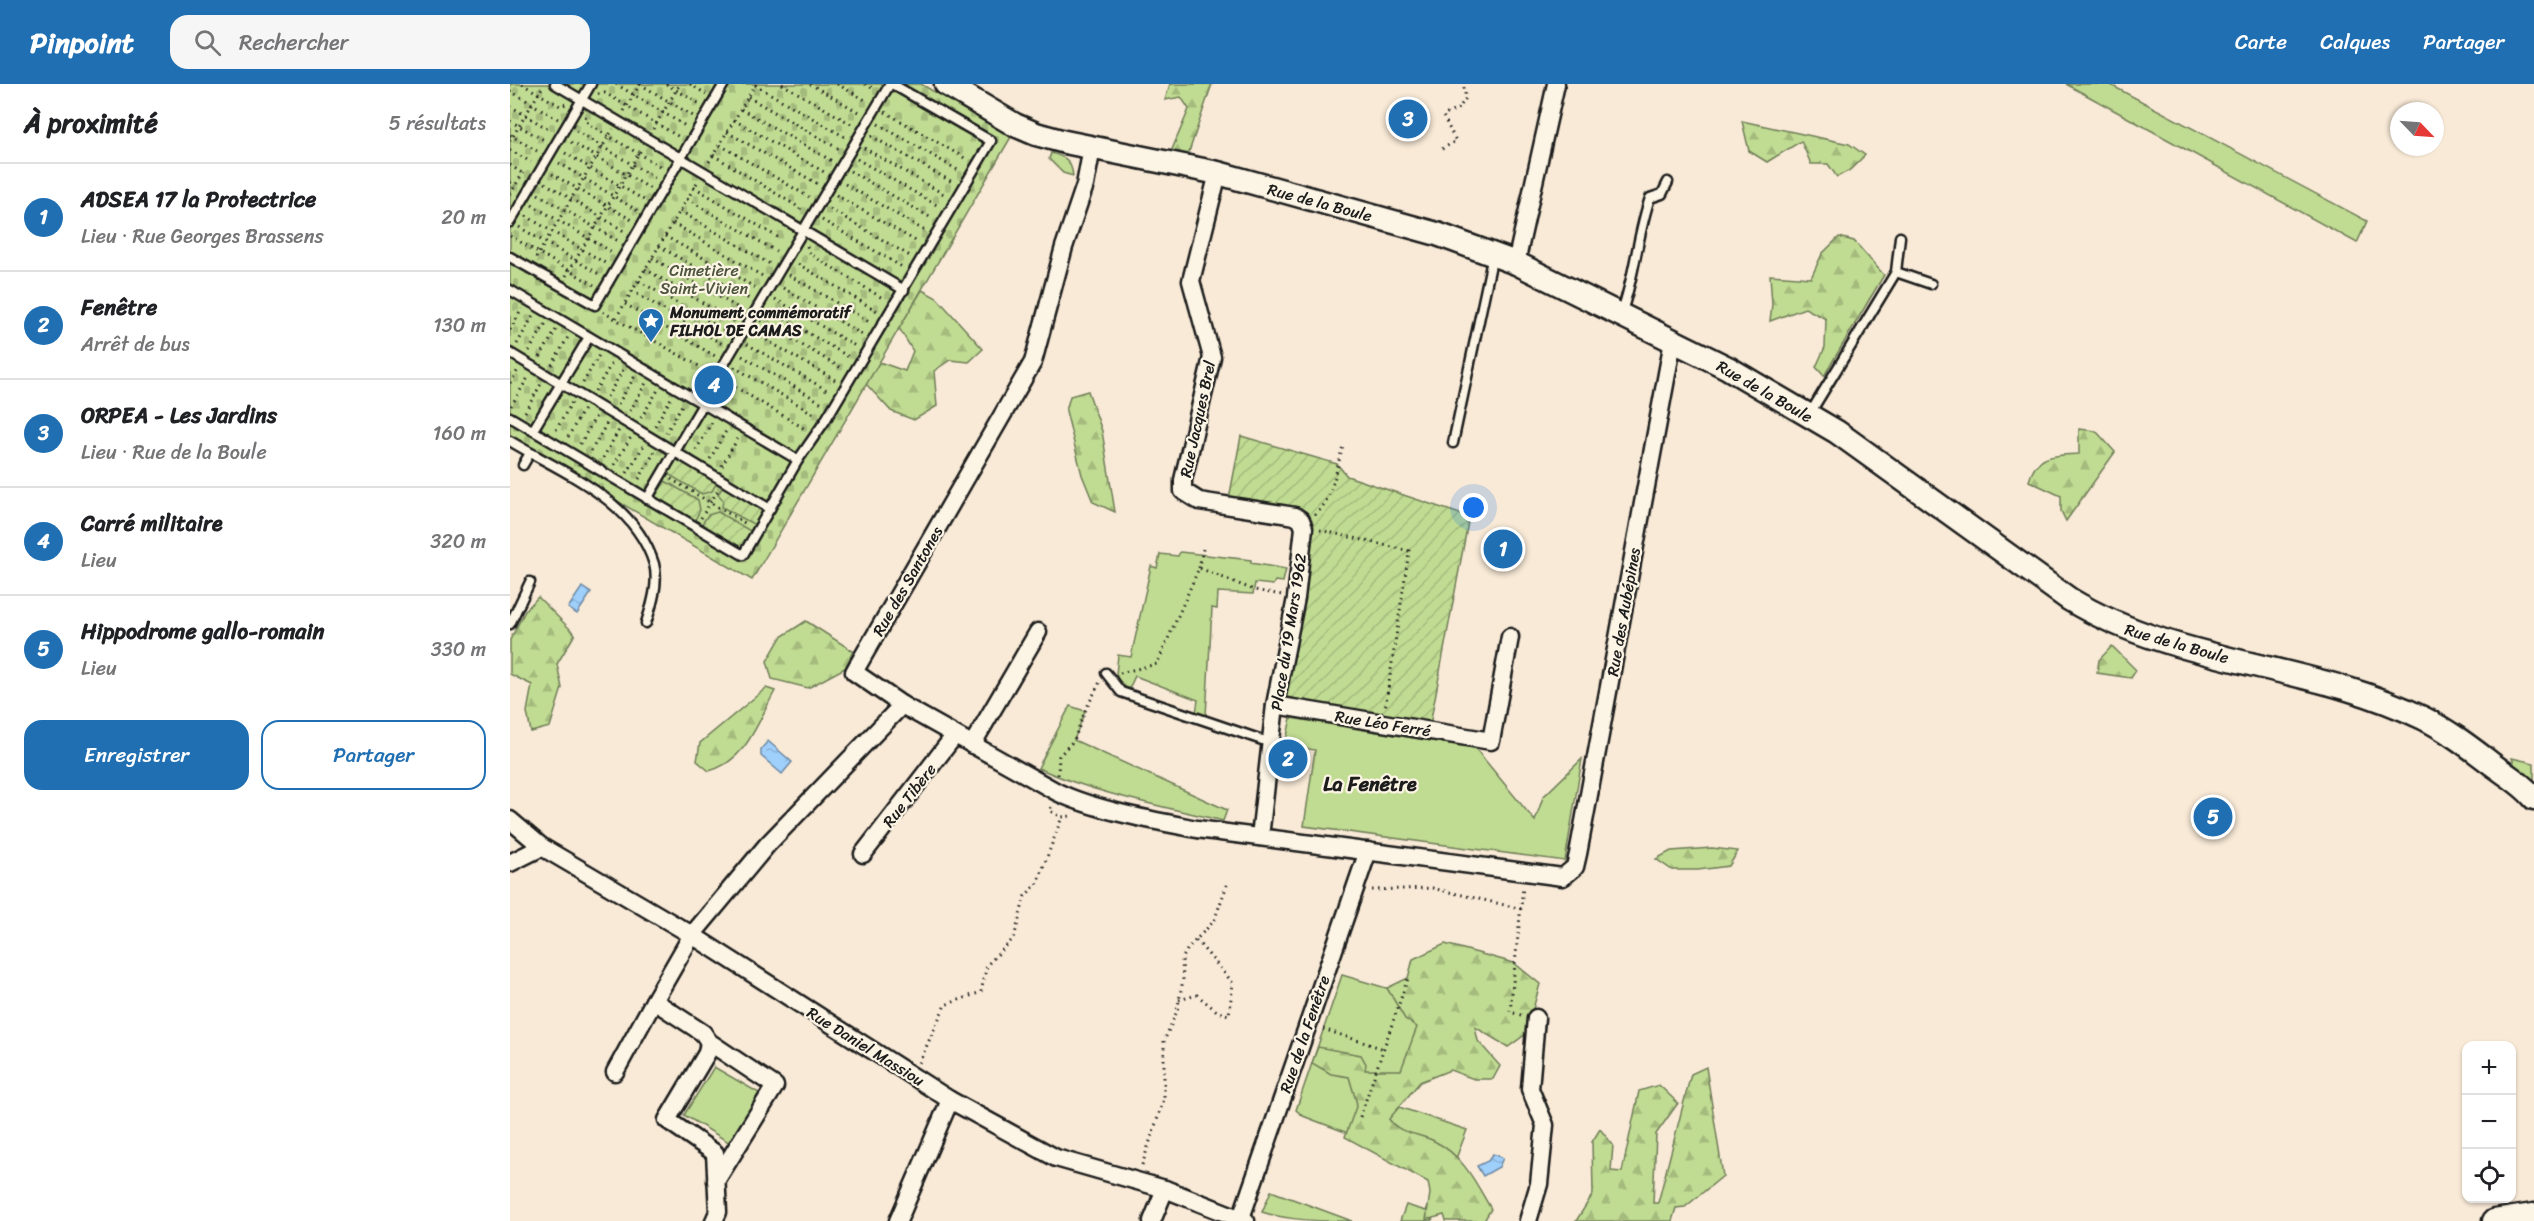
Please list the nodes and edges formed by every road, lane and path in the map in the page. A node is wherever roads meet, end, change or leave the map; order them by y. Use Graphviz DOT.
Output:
graph roads {
  1 [pos="522,84"];
  2 [pos="544,84"];
  3 [pos="555,84"];
  4 [pos="591,84"];
  5 [pos="616,84"];
  6 [pos="640,84"];
  7 [pos="666,84"];
  8 [pos="680,84"];
  9 [pos="690,84"];
  10 [pos="724,84"];
  11 [pos="756,84"];
  12 [pos="810,84"];
  13 [pos="837,84"];
  14 [pos="891,84"];
  15 [pos="946,84"];
  16 [pos="1463,84"];
  17 [pos="1556,84"];
  18 [pos="676,90"];
  19 [pos="510,91"];
  20 [pos="538,93"];
  21 [pos="634,95"];
  22 [pos="582,100"];
  23 [pos="716,100"];
  24 [pos="669,102"];
  25 [pos="532,104"];
  26 [pos="510,106"];
  27 [pos="627,106"];
  28 [pos="876,107"];
  29 [pos="710,110"];
  30 [pos="663,112"];
  31 [pos="525,115"];
  32 [pos="869,119"];
  33 [pos="510,121"];
  34 [pos="618,122"];
  35 [pos="703,122"];
  36 [pos="657,123"];
  37 [pos="567,125"];
  38 [pos="519,126"];
  39 [pos="696,132"];
  40 [pos="511,136"];
  41 [pos="560,136"];
  42 [pos="609,136"];
  43 [pos="647,139"];
  44 [pos="510,141"];
  45 [pos="690,143"];
  46 [pos="554,146"];
  47 [pos="603,147"];
  48 [pos="1092,148"];
  49 [pos="510,150"];
  50 [pos="1442,150"];
  51 [pos="639,154"];
  52 [pos="713,155"];
  53 [pos="548,157"];
  54 [pos="597,157"];
  55 [pos="681,159"];
  56 [pos="633,164"];
  57 [pos="510,165"];
  58 [pos="977,165"];
  59 [pos="542,168"];
  60 [pos="590,168"];
  61 [pos="704,172"];
  62 [pos="523,173"];
  63 [pos="1218,173"];
  64 [pos="627,174"];
  65 [pos="673,174"];
  66 [pos="970,177"];
  67 [pos="584,178"];
  68 [pos="535,179"];
  69 [pos="510,182"];
  70 [pos="1668,182"];
  71 [pos="666,184"];
  72 [pos="620,185"];
  73 [pos="515,186"];
  74 [pos="694,187"];
  75 [pos="529,189"];
  76 [pos="578,189"];
  77 [pos="510,194"];
  78 [pos="660,194"];
  79 [pos="614,196"];
  80 [pos="523,199"];
  81 [pos="571,199"];
  82 [pos="608,206"];
  83 [pos="654,206"];
  84 [pos="517,210"];
  85 [pos="565,210"];
  86 [pos="813,215"];
  87 [pos="647,216"];
  88 [pos="601,217"];
  89 [pos="559,220"];
  90 [pos="510,221"];
  91 [pos="642,226"];
  92 [pos="595,228"];
  93 [pos="552,231"];
  94 [pos="803,232"];
  95 [pos="510,236"];
  96 [pos="635,237"];
  97 [pos="1900,237"];
  98 [pos="589,238"];
  99 [pos="779,238"];
  100 [pos="546,242"];
  101 [pos="629,248"];
  102 [pos="582,249"];
  103 [pos="539,253"];
  104 [pos="1493,254"];
  105 [pos="510,257"];
  106 [pos="623,258"];
  107 [pos="576,260"];
  108 [pos="1516,263"];
  109 [pos="530,268"];
  110 [pos="616,270"];
  111 [pos="569,271"];
  112 [pos="1896,272"];
  113 [pos="913,274"];
  114 [pos="610,280"];
  115 [pos="1931,284"];
  116 [pos="560,286"];
  117 [pos="510,290"];
  118 [pos="904,290"];
  119 [pos="603,291"];
  120 [pos="527,300"];
  121 [pos="894,305"];
  122 [pos="538,306"];
  123 [pos="551,314"];
  124 [pos="1620,315"];
  125 [pos="616,318"];
  126 [pos="510,330"];
  127 [pos="589,337"];
  128 [pos="1673,341"];
  129 [pos="510,354"];
  130 [pos="523,361"];
  131 [pos="717,376"];
  132 [pos="510,383"];
  133 [pos="561,383"];
  134 [pos="703,404"];
  135 [pos="718,413"];
  136 [pos="1809,415"];
  137 [pos="510,417"];
  138 [pos="731,421"];
  139 [pos="743,428"];
  140 [pos="533,430"];
  141 [pos="510,441"];
  142 [pos="1453,443"];
  143 [pos="1343,446"];
  144 [pos="675,452"];
  145 [pos="530,453"];
  146 [pos="689,460"];
  147 [pos="798,460"];
  148 [pos="523,465"];
  149 [pos="704,469"];
  150 [pos="662,474"];
  151 [pos="719,479"];
  152 [pos="647,499"];
  153 [pos="710,503"];
  154 [pos="770,509"];
  155 [pos="1302,524"];
  156 [pos="696,527"];
  157 [pos="757,530"];
  158 [pos="1203,549"];
  159 [pos="1199,568"];
  160 [pos="530,582"];
  161 [pos="1296,598"];
  162 [pos="646,622"];
  163 [pos="510,624"];
  164 [pos="1038,632"];
  165 [pos="1510,637"];
  166 [pos="1108,676"];
  167 [pos="902,705"];
  168 [pos="1275,705"];
  169 [pos="1383,723"];
  170 [pos="955,735"];
  171 [pos="1271,743"];
  172 [pos="972,745"];
  173 [pos="1057,792"];
  174 [pos="2534,798"];
  175 [pos="1062,817"];
  176 [pos="1081,818"];
  177 [pos="510,820"];
  178 [pos="1260,837"];
  179 [pos="542,847"];
  180 [pos="1368,851"];
  181 [pos="863,854"];
  182 [pos="510,863"];
  183 [pos="1524,873"];
  184 [pos="1228,882"];
  185 [pos="1355,888"];
  186 [pos="1522,909"];
  187 [pos="692,935"];
  188 [pos="1196,940"];
  189 [pos="1408,978"];
  190 [pos="1179,1000"];
  191 [pos="654,1001"];
  192 [pos="1536,1018"];
  193 [pos="1308,1023"];
  194 [pos="709,1042"];
  195 [pos="1384,1049"];
  196 [pos="615,1072"];
  197 [pos="911,1074"];
  198 [pos="950,1100"];
  199 [pos="1360,1117"];
  200 [pos="716,1181"];
  201 [pos="1137,1182"];
  202 [pos="1165,1189"];
  203 [pos="2534,1215"];
  204 [pos="1239,1219"];
  205 [pos="714,1221"];
  206 [pos="898,1221"];
  207 [pos="1152,1221"];
  208 [pos="1528,1221"];
  209 [pos="2494,1221"];
  1 -- 20 [label="path"];
  2 -- 20 [label="path"];
  3 -- 22 [label="lane"];
  4 -- 22 [label="lane"];
  5 -- 21 [label="path"];
  6 -- 21 [label="path"];
  6 -- 24 [label="path"];
  7 -- 18 [label="path"];
  8 -- 18 [label="path"];
  9 -- 23 [label="path"];
  10 -- 23 [label="lane"];
  11 -- 52 [label="path"];
  12 -- 32 [label="path"];
  13 -- 28 [label="path"];
  14 -- 28 [label="lane"];
  14 -- 58 [label="lane"];
  15 -- 48 [label="street, Rue de la Boule"];
  16 -- 50 [label="path"];
  17 -- 108 [label="street"];
  18 -- 24 [label="path"];
  18 -- 29 [label="path"];
  19 -- 25 [label="path"];
  20 -- 22 [label="path"];
  20 -- 25 [label="path"];
  21 -- 27 [label="path"];
  21 -- 30 [label="path"];
  22 -- 27 [label="path"];
  22 -- 34 [label="lane"];
  22 -- 37 [label="lane"];
  22 -- 42 [label="path"];
  23 -- 29 [label="lane"];
  24 -- 30 [label="path"];
  24 -- 35 [label="path"];
  25 -- 31 [label="path"];
  25 -- 37 [label="path"];
  26 -- 31 [label="path"];
  27 -- 34 [label="path"];
  27 -- 36 [label="path"];
  28 -- 32 [label="lane"];
  28 -- 58 [label="path"];
  29 -- 35 [label="lane"];
  30 -- 36 [label="path"];
  30 -- 39 [label="path"];
  31 -- 38 [label="path"];
  31 -- 41 [label="path"];
  32 -- 66 [label="path"];
  32 -- 86 [label="lane"];
  33 -- 38 [label="path"];
  34 -- 42 [label="path"];
  34 -- 43 [label="lane"];
  35 -- 39 [label="lane"];
  36 -- 43 [label="path"];
  36 -- 45 [label="path"];
  37 -- 41 [label="lane"];
  37 -- 47 [label="path"];
  38 -- 40 [label="path"];
  38 -- 46 [label="path"];
  39 -- 45 [label="lane"];
  40 -- 44 [label="path"];
  40 -- 53 [label="path"];
  41 -- 46 [label="lane"];
  41 -- 54 [label="path"];
  42 -- 47 [label="path"];
  42 -- 51 [label="path"];
  43 -- 51 [label="path"];
  43 -- 55 [label="lane"];
  45 -- 55 [label="lane"];
  46 -- 53 [label="lane"];
  46 -- 60 [label="path"];
  47 -- 54 [label="path"];
  47 -- 56 [label="path"];
  48 -- 63 [label="street, Rue de la Boule"];
  48 -- 167 [label="street, Rue des Santones"];
  49 -- 59 [label="path"];
  51 -- 56 [label="path"];
  51 -- 65 [label="path"];
  52 -- 61 [label="path"];
  52 -- 94 [label="path"];
  53 -- 59 [label="lane"];
  53 -- 67 [label="path"];
  54 -- 60 [label="path"];
  54 -- 64 [label="path"];
  55 -- 61 [label="lane"];
  55 -- 65 [label="lane"];
  56 -- 64 [label="path"];
  56 -- 71 [label="path"];
  57 -- 62 [label="path"];
  58 -- 66 [label="lane"];
  59 -- 68 [label="lane"];
  59 -- 76 [label="path"];
  60 -- 67 [label="path"];
  60 -- 72 [label="path"];
  61 -- 74 [label="path"];
  61 -- 94 [label="lane"];
  62 -- 68 [label="path"];
  62 -- 73 [label="path"];
  63 -- 104 [label="street, Rue de la Boule"];
  63 -- 155 [label="street, Rue Jacques Brel"];
  64 -- 72 [label="path"];
  64 -- 78 [label="path"];
  65 -- 71 [label="lane"];
  66 -- 113 [label="lane"];
  67 -- 76 [label="path"];
  67 -- 79 [label="path"];
  68 -- 75 [label="lane"];
  68 -- 81 [label="path"];
  69 -- 73 [label="path"];
  70 -- 124 [label="lane"];
  71 -- 78 [label="lane"];
  72 -- 79 [label="path"];
  72 -- 83 [label="path"];
  73 -- 77 [label="path"];
  74 -- 99 [label="path"];
  74 -- 125 [label="path"];
  75 -- 80 [label="lane"];
  75 -- 85 [label="path"];
  76 -- 81 [label="path"];
  76 -- 82 [label="path"];
  78 -- 83 [label="lane"];
  79 -- 82 [label="path"];
  79 -- 87 [label="path"];
  80 -- 84 [label="lane"];
  80 -- 89 [label="path"];
  81 -- 85 [label="path"];
  81 -- 88 [label="path"];
  82 -- 88 [label="path"];
  82 -- 91 [label="path"];
  83 -- 87 [label="lane"];
  84 -- 90 [label="lane"];
  84 -- 93 [label="path"];
  85 -- 89 [label="path"];
  85 -- 92 [label="path"];
  86 -- 94 [label="lane"];
  86 -- 113 [label="path"];
  87 -- 91 [label="lane"];
  88 -- 92 [label="path"];
  88 -- 96 [label="path"];
  89 -- 93 [label="path"];
  89 -- 98 [label="path"];
  90 -- 100 [label="path"];
  91 -- 96 [label="lane"];
  92 -- 98 [label="path"];
  92 -- 101 [label="path"];
  93 -- 100 [label="path"];
  93 -- 102 [label="path"];
  94 -- 118 [label="lane"];
  94 -- 121 [label="path"];
  94 -- 131 [label="lane"];
  95 -- 103 [label="path"];
  96 -- 101 [label="lane"];
  97 -- 112 [label="lane"];
  98 -- 102 [label="path"];
  98 -- 106 [label="path"];
  100 -- 103 [label="path"];
  100 -- 107 [label="path"];
  101 -- 106 [label="lane"];
  102 -- 107 [label="path"];
  102 -- 110 [label="path"];
  103 -- 109 [label="path"];
  103 -- 111 [label="path"];
  104 -- 108 [label="street, Rue de la Boule"];
  104 -- 142 [label="lane"];
  105 -- 109 [label="lane"];
  106 -- 110 [label="lane"];
  107 -- 111 [label="path"];
  107 -- 114 [label="path"];
  108 -- 124 [label="street, Rue de la Boule"];
  109 -- 116 [label="lane"];
  110 -- 114 [label="lane"];
  111 -- 116 [label="path"];
  111 -- 119 [label="path"];
  112 -- 115 [label="lane"];
  112 -- 136 [label="lane"];
  113 -- 118 [label="lane"];
  114 -- 119 [label="lane"];
  116 -- 119 [label="lane"];
  117 -- 120 [label="lane"];
  118 -- 121 [label="lane"];
  120 -- 122 [label="lane"];
  120 -- 126 [label="path"];
  121 -- 147 [label="lane"];
  122 -- 123 [label="lane"];
  122 -- 129 [label="path"];
  123 -- 127 [label="lane"];
  123 -- 130 [label="path"];
  124 -- 128 [label="street, Rue de la Boule"];
  127 -- 133 [label="lane"];
  127 -- 134 [label="lane"];
  128 -- 136 [label="street, Rue de la Boule"];
  128 -- 183 [label="street, Rue des Aubépines"];
  129 -- 130 [label="lane"];
  130 -- 132 [label="path"];
  130 -- 133 [label="lane"];
  133 -- 140 [label="lane"];
  133 -- 144 [label="lane"];
  134 -- 135 [label="lane"];
  134 -- 144 [label="lane"];
  135 -- 138 [label="lane"];
  135 -- 146 [label="path"];
  136 -- 174 [label="street, Rue de la Boule"];
  137 -- 140 [label="lane"];
  138 -- 139 [label="lane"];
  138 -- 149 [label="path"];
  139 -- 147 [label="lane"];
  139 -- 151 [label="path"];
  140 -- 152 [label="lane"];
  141 -- 145 [label="lane"];
  143 -- 155 [label="path"];
  144 -- 146 [label="lane"];
  144 -- 150 [label="lane"];
  145 -- 148 [label="lane"];
  145 -- 162 [label="lane"];
  146 -- 149 [label="lane"];
  147 -- 154 [label="lane"];
  149 -- 151 [label="lane"];
  150 -- 152 [label="lane"];
  150 -- 153 [label="path"];
  151 -- 153 [label="path"];
  151 -- 154 [label="lane"];
  152 -- 156 [label="lane"];
  153 -- 156 [label="path"];
  153 -- 157 [label="path"];
  154 -- 157 [label="lane"];
  155 -- 161 [label="street, Place du 19 Mars 1962"];
  155 -- 169 [label="path"];
  156 -- 157 [label="lane"];
  158 -- 159 [label="path"];
  159 -- 161 [label="path"];
  159 -- 166 [label="path"];
  160 -- 163 [label="lane"];
  161 -- 168 [label="street, Place du 19 Mars 1962"];
  164 -- 172 [label="street"];
  165 -- 169 [label="street, Rue Léo Ferré"];
  166 -- 171 [label="lane"];
  166 -- 173 [label="path"];
  167 -- 170 [label="street"];
  167 -- 187 [label="street"];
  168 -- 169 [label="street, Rue Léo Ferré"];
  168 -- 171 [label="street, Place du 19 Mars 1962"];
  170 -- 172 [label="street"];
  170 -- 181 [label="street, Rue Tibère"];
  171 -- 178 [label="street, Place du 19 Mars 1962"];
  172 -- 173 [label="street"];
  173 -- 175 [label="path"];
  173 -- 178 [label="street"];
  175 -- 176 [label="path"];
  175 -- 197 [label="path"];
  177 -- 179 [label="street, Rue Daniel Massiou"];
  178 -- 180 [label="street"];
  179 -- 182 [label="street"];
  179 -- 187 [label="street, Rue Daniel Massiou"];
  180 -- 183 [label="street"];
  180 -- 185 [label="street, Rue de la Fenêtre"];
  183 -- 186 [label="path"];
  184 -- 188 [label="path"];
  185 -- 186 [label="path"];
  185 -- 193 [label="street, Rue de la Fenêtre"];
  186 -- 192 [label="path"];
  187 -- 191 [label="street"];
  187 -- 197 [label="street, Rue Daniel Massiou"];
  188 -- 190 [label="path"];
  188 -- 190 [label="path"];
  189 -- 195 [label="path"];
  190 -- 201 [label="path"];
  191 -- 194 [label="street"];
  191 -- 196 [label="street"];
  192 -- 208 [label="street"];
  193 -- 195 [label="path"];
  193 -- 204 [label="street, Rue de la Fenêtre"];
  194 -- 200 [label="street"];
  194 -- 200 [label="street"];
  195 -- 199 [label="path"];
  197 -- 198 [label="street, Rue Daniel Massiou"];
  198 -- 201 [label="street, Rue Daniel Massiou"];
  198 -- 206 [label="street"];
  200 -- 205 [label="street"];
  201 -- 202 [label="street, Rue Daniel Massiou"];
  202 -- 204 [label="street, Rue Daniel Massiou"];
  202 -- 207 [label="street"];
  203 -- 209 [label="street"];
}
